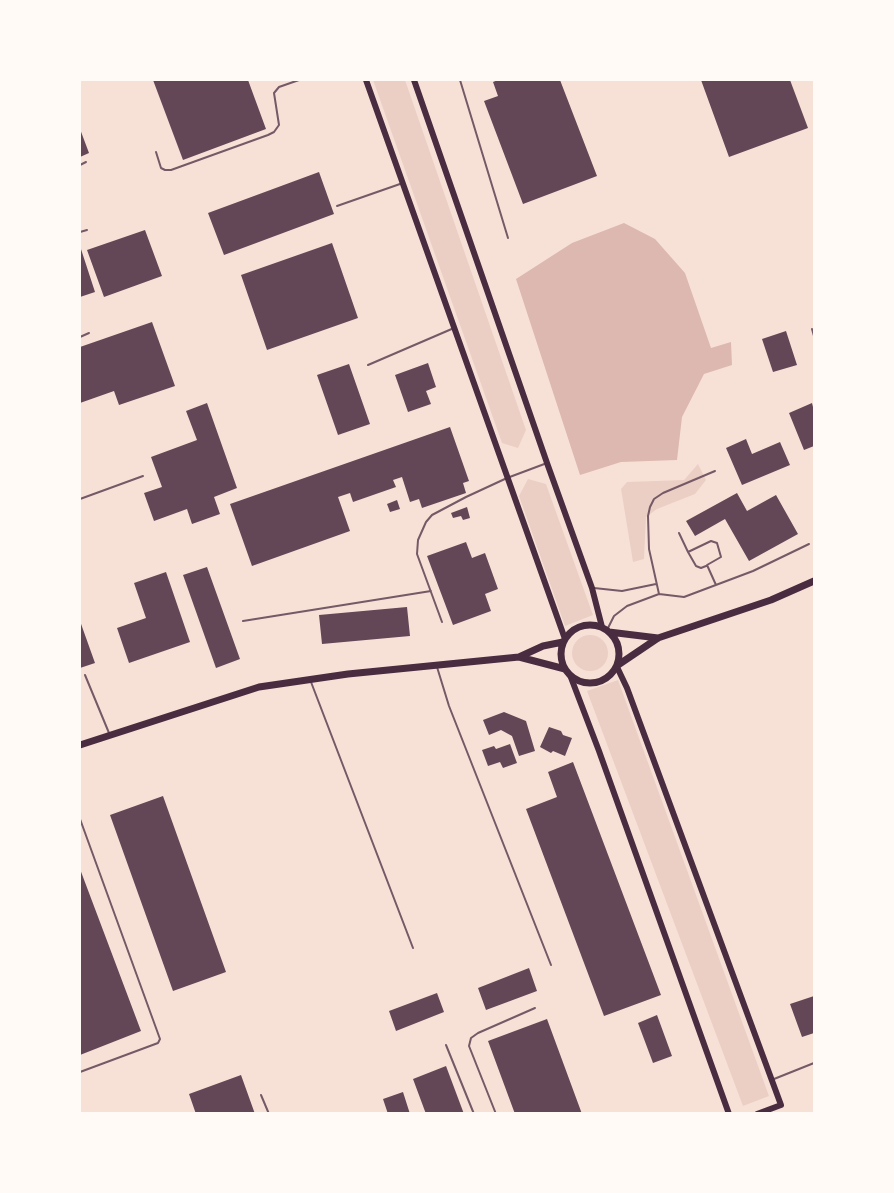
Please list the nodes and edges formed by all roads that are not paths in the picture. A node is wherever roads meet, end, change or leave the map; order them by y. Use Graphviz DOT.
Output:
graph roads {
  1 [pos="299,80"];
  2 [pos="366,80"];
  3 [pos="414,80"];
  4 [pos="460,80"];
  5 [pos="156,152"];
  6 [pos="86,162"];
  7 [pos="80,165"];
  8 [pos="403,183"];
  9 [pos="337,206"];
  10 [pos="87,230"];
  11 [pos="80,232"];
  12 [pos="508,238"];
  13 [pos="454,328"];
  14 [pos="812,329"];
  15 [pos="89,333"];
  16 [pos="814,336"];
  17 [pos="80,337"];
  18 [pos="368,365"];
  19 [pos="547,463"];
  20 [pos="715,471"];
  21 [pos="143,476"];
  22 [pos="507,478"];
  23 [pos="80,499"];
  24 [pos="679,532"];
  25 [pos="810,544"];
  26 [pos="688,552"];
  27 [pos="707,565"];
  28 [pos="814,580"];
  29 [pos="657,584"];
  30 [pos="716,585"];
  31 [pos="592,588"];
  32 [pos="431,591"];
  33 [pos="658,594"];
  34 [pos="243,621"];
  35 [pos="442,622"];
  36 [pos="606,630"];
  37 [pos="658,638"];
  38 [pos="564,640"];
  39 [pos="519,657"];
  40 [pos="436,664"];
  41 [pos="617,666"];
  42 [pos="567,672"];
  43 [pos="85,675"];
  44 [pos="309,679"];
  45 [pos="110,735"];
  46 [pos="80,745"];
  47 [pos="80,819"];
  48 [pos="84,830"];
  49 [pos="80,831"];
  50 [pos="413,948"];
  51 [pos="551,965"];
  52 [pos="535,1008"];
  53 [pos="446,1045"];
  54 [pos="814,1063"];
  55 [pos="80,1072"];
  56 [pos="771,1080"];
  57 [pos="261,1095"];
  58 [pos="268,1113"];
  59 [pos="474,1113"];
  60 [pos="496,1113"];
  61 [pos="729,1113"];
  62 [pos="757,1113"];
  1 -- 5 [label="lane"];
  2 -- 8 [label="main road"];
  3 -- 19 [label="main road"];
  4 -- 12 [label="lane"];
  6 -- 7 [label="lane"];
  8 -- 9 [label="lane"];
  8 -- 13 [label="main road"];
  10 -- 11 [label="lane"];
  13 -- 18 [label="lane"];
  13 -- 22 [label="main road"];
  14 -- 16 [label="lane"];
  15 -- 17 [label="lane"];
  19 -- 22 [label="lane"];
  19 -- 31 [label="main road"];
  20 -- 29 [label="lane"];
  21 -- 23 [label="lane"];
  22 -- 32 [label="lane"];
  22 -- 38 [label="main road"];
  24 -- 26 [label="lane"];
  25 -- 30 [label="lane"];
  26 -- 27 [label="lane"];
  26 -- 27 [label="lane"];
  27 -- 30 [label="lane"];
  28 -- 37 [label="main road"];
  29 -- 31 [label="lane"];
  29 -- 33 [label="lane"];
  30 -- 33 [label="lane"];
  31 -- 36 [label="main road"];
  32 -- 34 [label="lane"];
  32 -- 35 [label="lane"];
  33 -- 36 [label="lane"];
  36 -- 37 [label="main road"];
  36 -- 38 [label="main road"];
  36 -- 41 [label="main road"];
  37 -- 41 [label="main road"];
  38 -- 39 [label="main road"];
  38 -- 42 [label="main road"];
  39 -- 40 [label="main road"];
  39 -- 42 [label="main road"];
  40 -- 44 [label="main road"];
  40 -- 51 [label="lane"];
  41 -- 42 [label="main road"];
  41 -- 56 [label="main road"];
  42 -- 61 [label="main road"];
  43 -- 45 [label="lane"];
  44 -- 45 [label="main road"];
  44 -- 50 [label="lane"];
  45 -- 46 [label="main road"];
  47 -- 48 [label="lane"];
  48 -- 49 [label="lane"];
  48 -- 55 [label="lane"];
  52 -- 60 [label="lane"];
  53 -- 59 [label="lane"];
  54 -- 56 [label="lane"];
  56 -- 62 [label="main road"];
  57 -- 58 [label="lane"];
}
